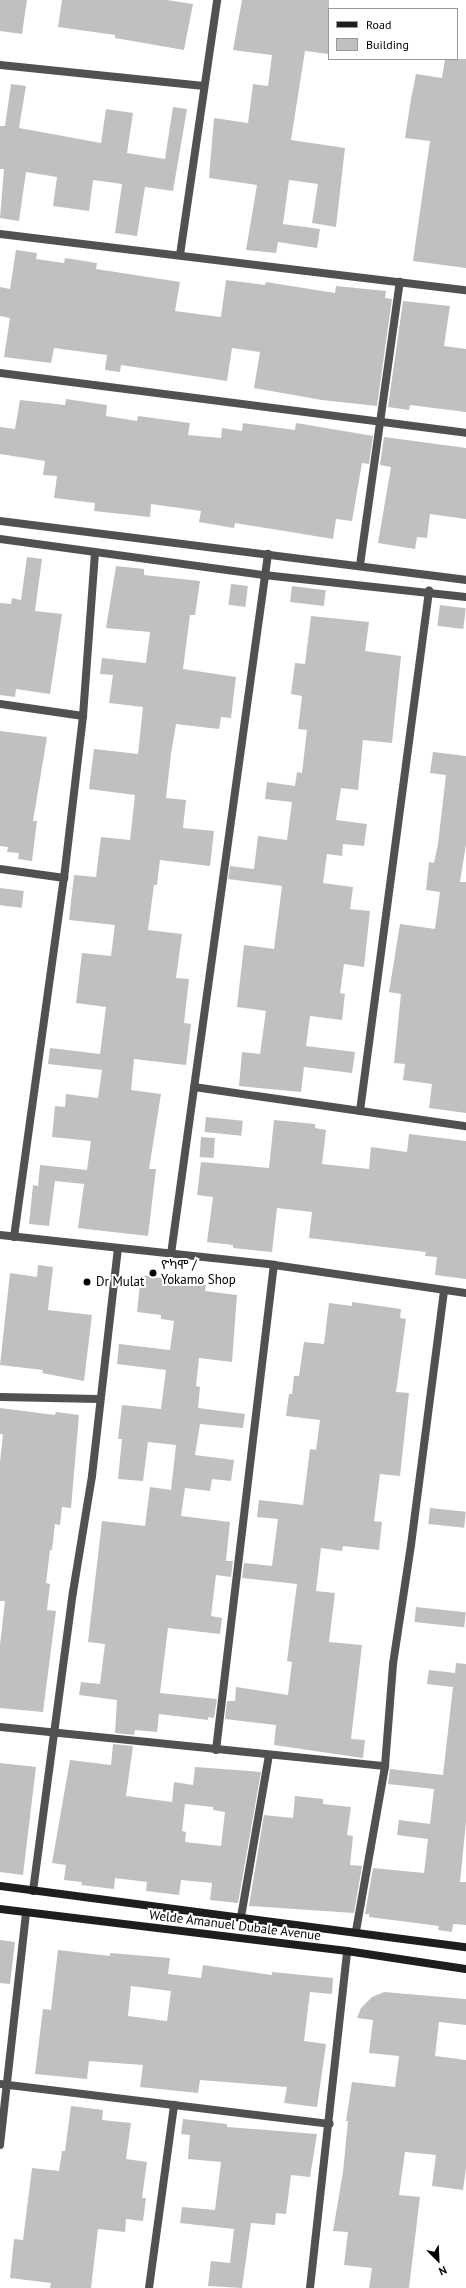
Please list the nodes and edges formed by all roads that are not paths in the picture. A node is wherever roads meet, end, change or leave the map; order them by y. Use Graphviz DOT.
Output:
graph roads {
  1 [pos="217,0"];
  2 [pos="0,65"];
  3 [pos="204,86"];
  4 [pos="0,234"];
  5 [pos="180,255"];
  6 [pos="400,282"];
  7 [pos="466,290"];
  8 [pos="0,373"];
  9 [pos="382,422"];
  10 [pos="466,433"];
  11 [pos="0,522"];
  12 [pos="0,539"];
  13 [pos="95,552"];
  14 [pos="268,554"];
  15 [pos="360,565"];
  16 [pos="264,576"];
  17 [pos="466,580"];
  18 [pos="428,591"];
  19 [pos="466,597"];
  20 [pos="0,704"];
  21 [pos="83,716"];
  22 [pos="0,868"];
  23 [pos="64,878"];
  24 [pos="194,1087"];
  25 [pos="360,1111"];
  26 [pos="466,1126"];
  27 [pos="0,1235"];
  28 [pos="14,1237"];
  29 [pos="118,1248"];
  30 [pos="171,1254"];
  31 [pos="274,1265"];
  32 [pos="444,1290"];
  33 [pos="466,1292"];
  34 [pos="0,1397"];
  35 [pos="99,1399"];
  36 [pos="0,1727"];
  37 [pos="56,1732"];
  38 [pos="216,1750"];
  39 [pos="269,1755"];
  40 [pos="385,1766"];
  41 [pos="0,1886"];
  42 [pos="34,1891"];
  43 [pos="0,1909"];
  44 [pos="26,1912"];
  45 [pos="241,1917"];
  46 [pos="356,1931"];
  47 [pos="466,1947"];
  48 [pos="347,1951"];
  49 [pos="466,1969"];
  50 [pos="4,2084"];
  51 [pos="174,2105"];
  52 [pos="330,2124"];
  53 [pos="0,2145"];
  54 [pos="149,2288"];
  55 [pos="310,2288"];
  1 -- 3 [label="street"];
  2 -- 3 [label="street"];
  3 -- 5 [label="street"];
  4 -- 5 [label="street"];
  5 -- 6 [label="street"];
  6 -- 7 [label="street"];
  6 -- 9 [label="street"];
  8 -- 9 [label="street"];
  9 -- 10 [label="street"];
  9 -- 15 [label="street"];
  11 -- 14 [label="street"];
  12 -- 13 [label="street"];
  13 -- 16 [label="street"];
  13 -- 21 [label="street"];
  14 -- 15 [label="street"];
  14 -- 16 [label="street"];
  15 -- 17 [label="street"];
  16 -- 18 [label="street"];
  16 -- 24 [label="street"];
  18 -- 19 [label="street"];
  18 -- 25 [label="street"];
  20 -- 21 [label="street"];
  21 -- 23 [label="street"];
  22 -- 23 [label="street"];
  23 -- 28 [label="street"];
  24 -- 25 [label="street"];
  24 -- 30 [label="street"];
  25 -- 26 [label="street"];
  27 -- 28 [label="street"];
  28 -- 29 [label="street"];
  29 -- 30 [label="street"];
  29 -- 35 [label="street"];
  30 -- 31 [label="street"];
  31 -- 32 [label="street"];
  31 -- 38 [label="street"];
  32 -- 33 [label="street"];
  32 -- 40 [label="street"];
  34 -- 35 [label="street"];
  35 -- 37 [label="street"];
  36 -- 37 [label="street"];
  37 -- 38 [label="street"];
  37 -- 42 [label="street"];
  38 -- 39 [label="street"];
  39 -- 40 [label="street"];
  39 -- 45 [label="street"];
  40 -- 46 [label="street"];
  41 -- 42 [label="main road"];
  42 -- 45 [label="main road"];
  43 -- 44 [label="main road, Welde Amanuel Dubale Avenue"];
  44 -- 48 [label="main road, Welde Amanuel Dubale Avenue"];
  44 -- 50 [label="street"];
  45 -- 46 [label="main road"];
  46 -- 47 [label="main road"];
  48 -- 49 [label="main road, Welde Amanuel Dubale Avenue"];
  48 -- 52 [label="street"];
  50 -- 51 [label="street"];
  50 -- 53 [label="street"];
  51 -- 52 [label="street"];
  51 -- 54 [label="street"];
  52 -- 55 [label="street"];
}
